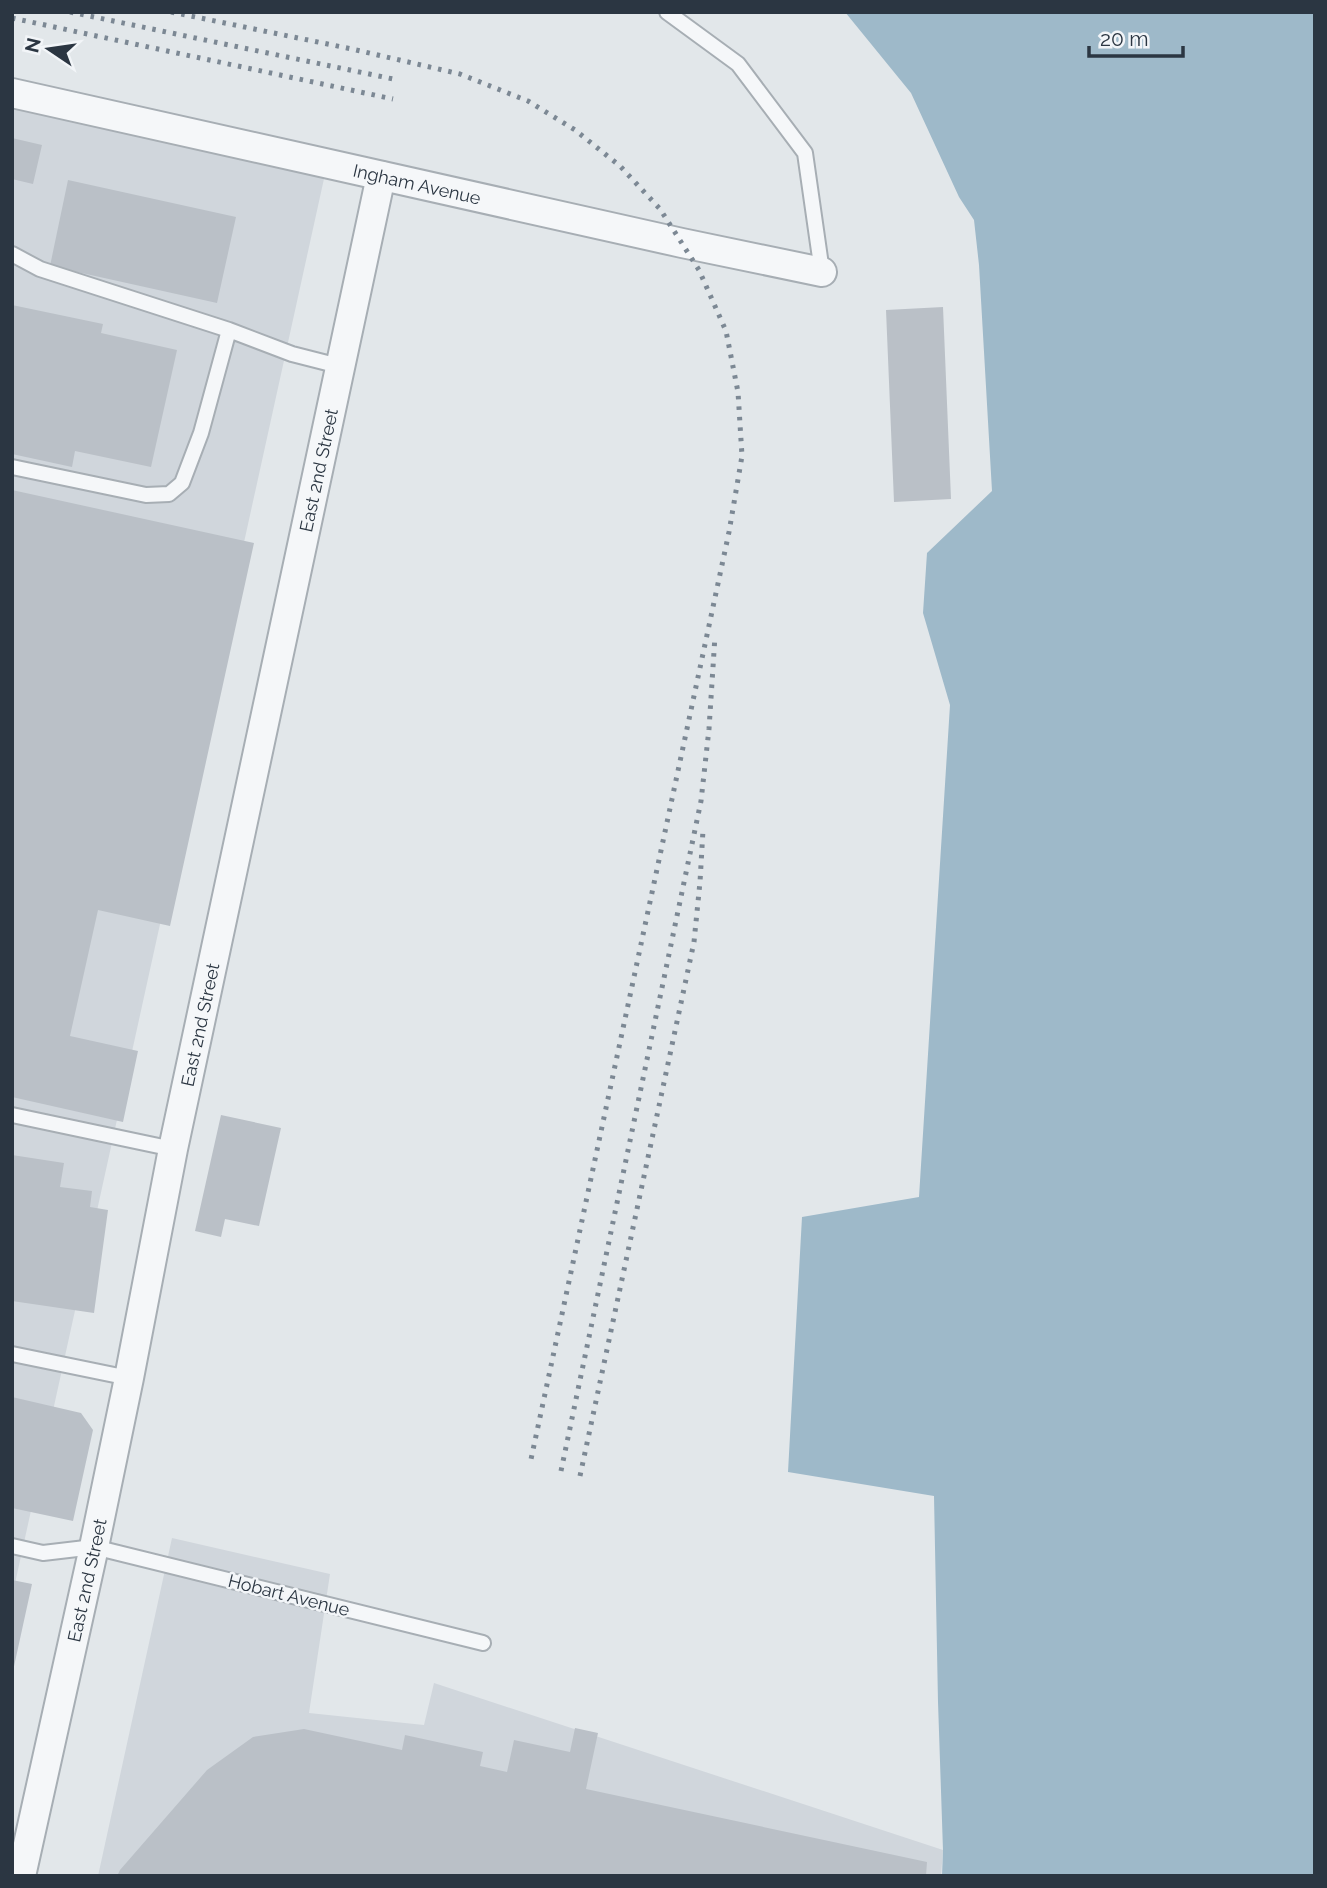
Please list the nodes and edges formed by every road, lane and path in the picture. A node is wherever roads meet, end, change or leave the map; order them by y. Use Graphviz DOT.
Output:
graph roads {
  1 [pos="667,12"];
  2 [pos="12,93"];
  3 [pos="381,176"];
  4 [pos="12,254"];
  5 [pos="822,272"];
  6 [pos="229,330"];
  7 [pos="340,366"];
  8 [pos="12,467"];
  9 [pos="12,1115"];
  10 [pos="173,1149"];
  11 [pos="12,1354"];
  12 [pos="129,1378"];
  13 [pos="12,1546"];
  14 [pos="94,1547"];
  15 [pos="483,1643"];
  16 [pos="21,1876"];
  1 -- 5 [label="lane"];
  2 -- 3 [label="street, Ingham Avenue"];
  3 -- 5 [label="street, Ingham Avenue"];
  3 -- 7 [label="street, East 2nd Street"];
  4 -- 6 [label="lane"];
  6 -- 7 [label="lane"];
  6 -- 8 [label="lane"];
  7 -- 10 [label="street, East 2nd Street"];
  9 -- 10 [label="lane"];
  10 -- 12 [label="street, East 2nd Street"];
  11 -- 12 [label="lane"];
  12 -- 14 [label="street, East 2nd Street"];
  13 -- 14 [label="lane"];
  14 -- 15 [label="lane, Hobart Avenue"];
  14 -- 16 [label="street, East 2nd Street"];
}
